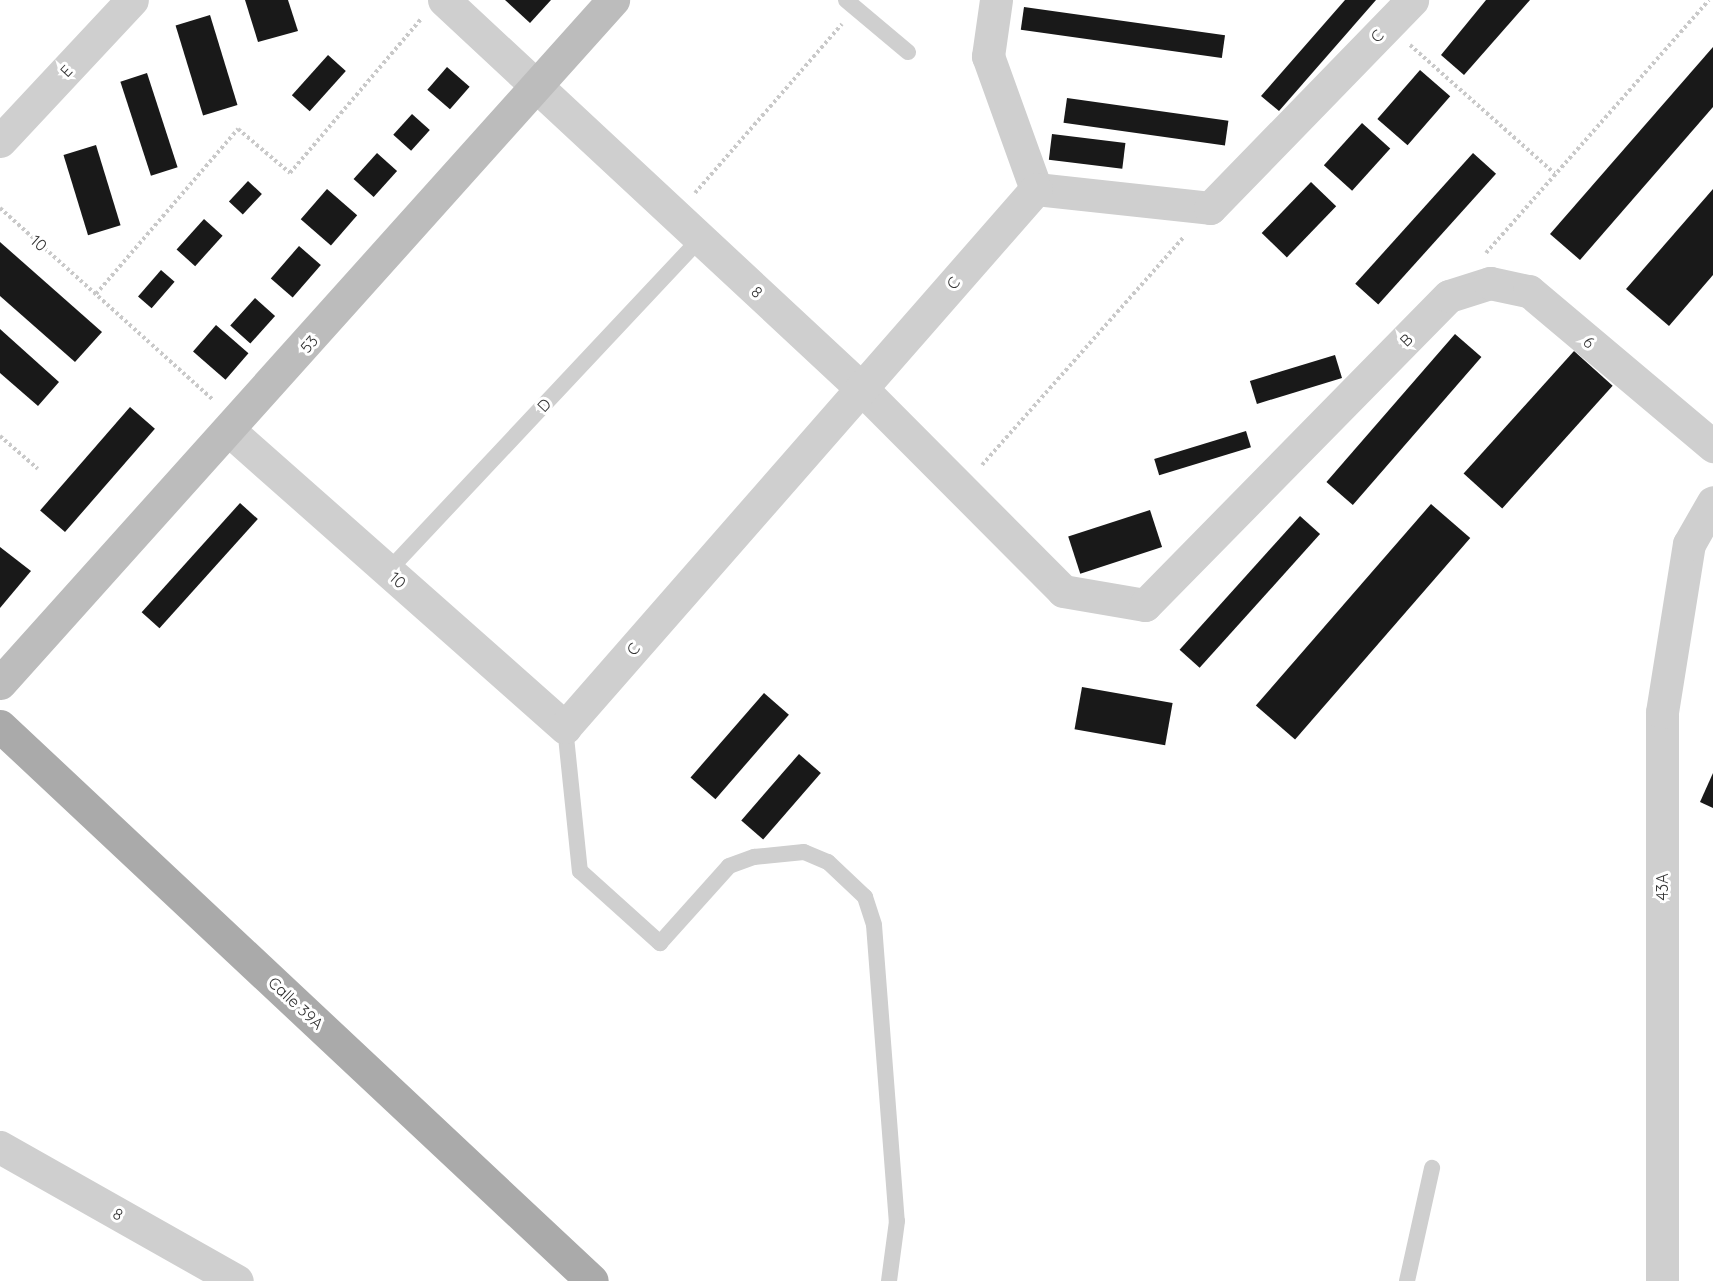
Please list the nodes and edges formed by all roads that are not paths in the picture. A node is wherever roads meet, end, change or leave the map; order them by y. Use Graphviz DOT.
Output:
graph roads {
  1 [pos="132,0"];
  2 [pos="613,0"];
  3 [pos="996,0"];
  4 [pos="1412,0"];
  5 [pos="437,5"];
  6 [pos="850,5"];
  7 [pos="908,52"];
  8 [pos="537,84"];
  9 [pos="0,141"];
  10 [pos="1036,189"];
  11 [pos="700,238"];
  12 [pos="1449,296"];
  13 [pos="861,388"];
  14 [pos="235,428"];
  15 [pos="1713,446"];
  16 [pos="1713,502"];
  17 [pos="388,571"];
  18 [pos="1063,591"];
  19 [pos="0,683"];
  20 [pos="0,726"];
  21 [pos="565,727"];
  22 [pos="0,1147"];
  23 [pos="1432,1168"];
  24 [pos="237,1281"];
  25 [pos="592,1281"];
  26 [pos="889,1281"];
  27 [pos="1407,1281"];
  28 [pos="1662,1281"];
  1 -- 9 [label="street, E"];
  2 -- 8 [label="street, 53"];
  3 -- 10 [label="street"];
  4 -- 10 [label="street, C"];
  5 -- 8 [label="street, 8"];
  6 -- 7 [label="lane"];
  8 -- 11 [label="street, 8"];
  8 -- 14 [label="street, 53"];
  10 -- 13 [label="street, C"];
  11 -- 13 [label="street, 8"];
  11 -- 17 [label="lane, D"];
  12 -- 15 [label="street, 6"];
  12 -- 18 [label="street, B"];
  13 -- 18 [label="street, 8"];
  13 -- 21 [label="street, C"];
  14 -- 17 [label="street, 10"];
  14 -- 19 [label="street, 53"];
  16 -- 28 [label="street, 43A"];
  17 -- 21 [label="street, 10"];
  20 -- 25 [label="main road, Calle 39A"];
  21 -- 26 [label="lane"];
  22 -- 24 [label="street, 8"];
  23 -- 27 [label="lane"];
}
